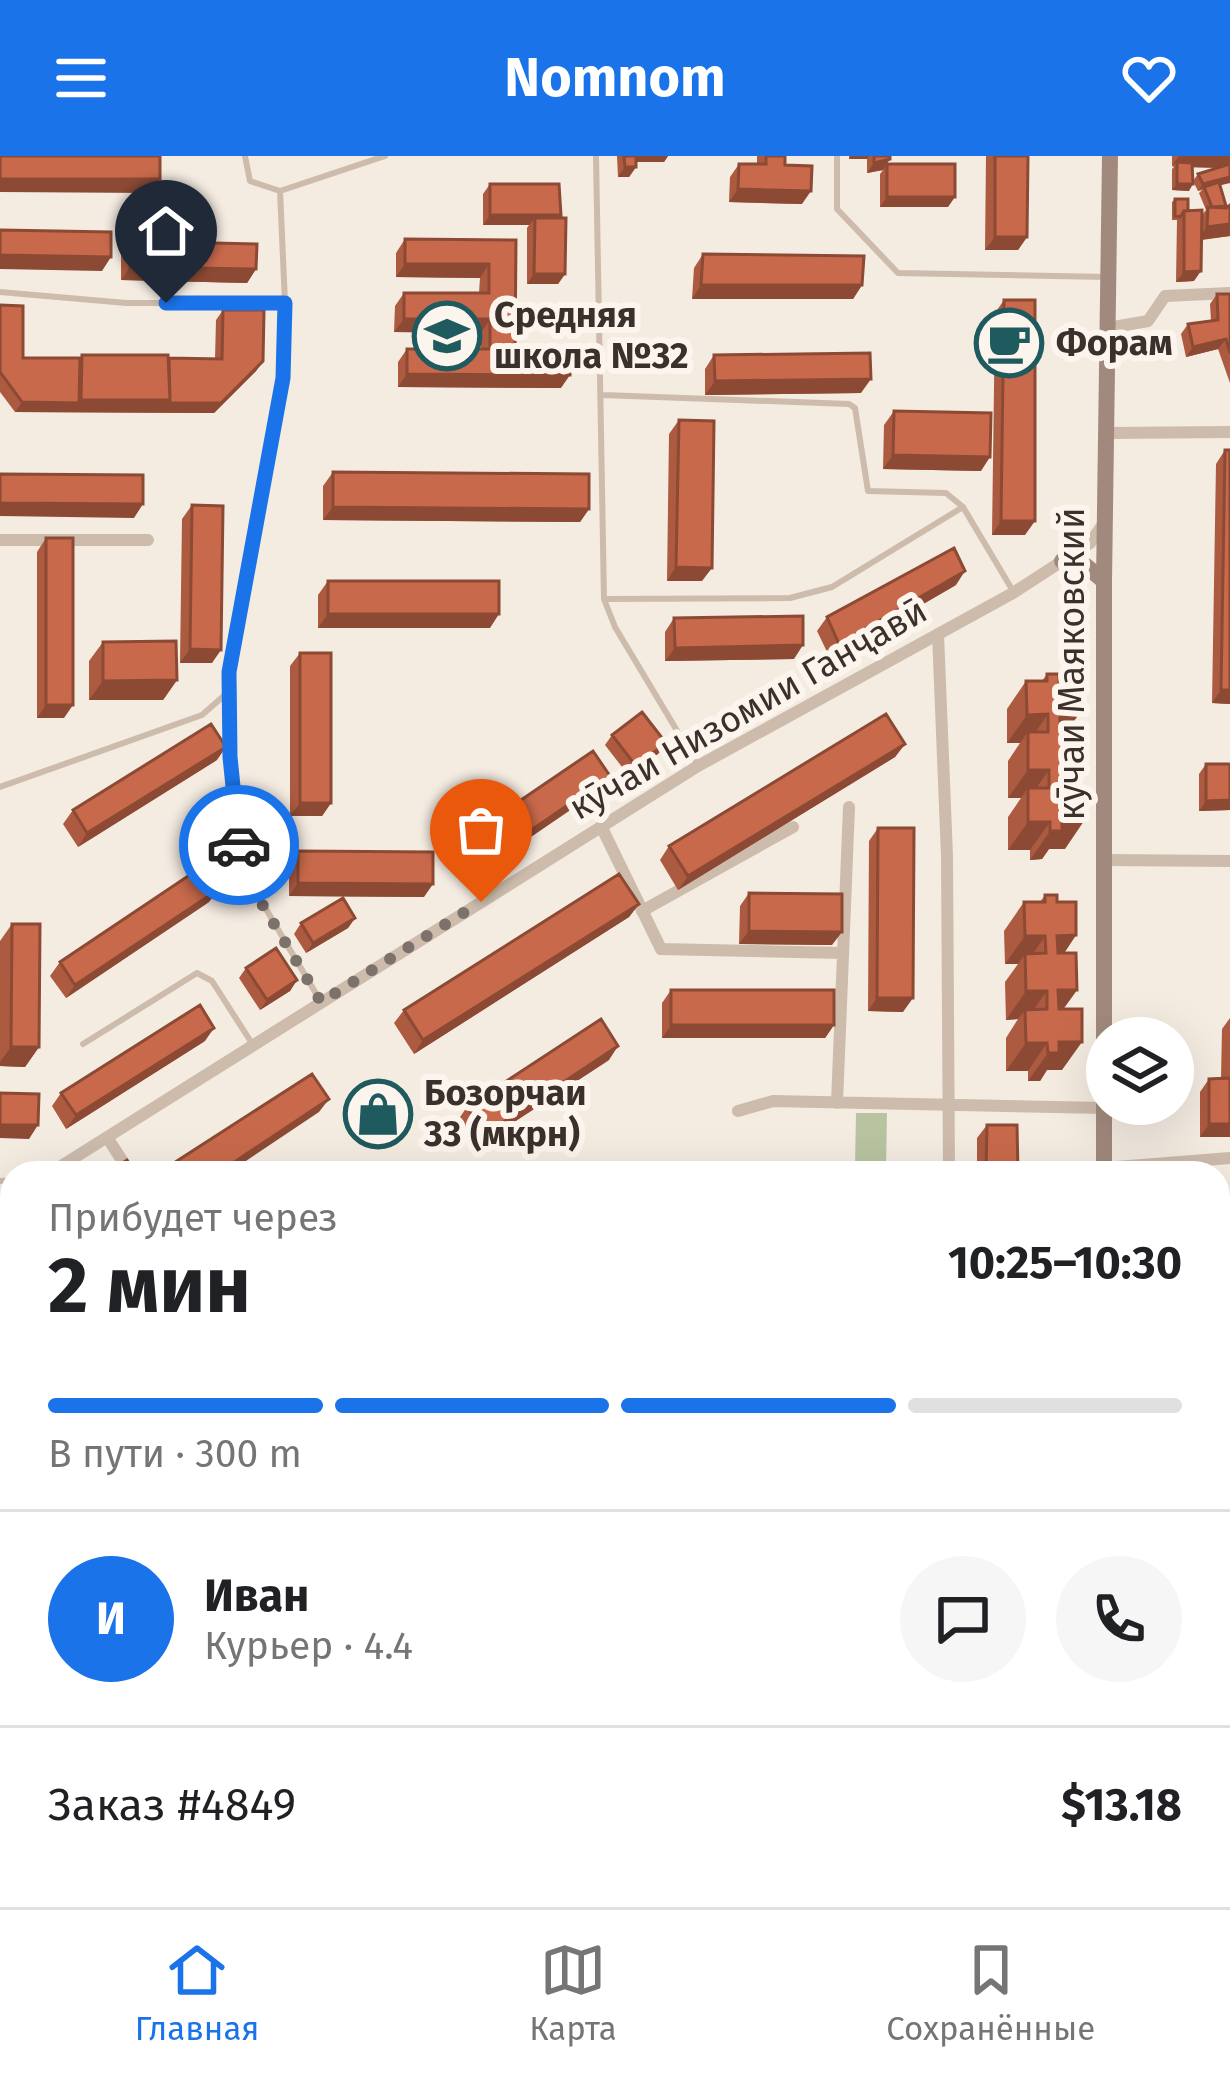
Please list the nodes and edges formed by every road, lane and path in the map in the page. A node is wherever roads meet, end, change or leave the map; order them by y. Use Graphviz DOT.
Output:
graph roads {
  1 [pos="245,156"];
  2 [pos="385,156"];
  3 [pos="596,156"];
  4 [pos="837,156"];
  5 [pos="1110,156"];
  6 [pos="280,191"];
  7 [pos="1111,277"];
  8 [pos="0,292"];
  9 [pos="1230,293"];
  10 [pos="285,303"];
  11 [pos="1108,328"];
  12 [pos="603,394"];
  13 [pos="1230,432"];
  14 [pos="1107,433"];
  15 [pos="963,507"];
  16 [pos="1105,522"];
  17 [pos="0,540"];
  18 [pos="148,540"];
  19 [pos="1062,561"];
  20 [pos="1104,581"];
  21 [pos="1013,592"];
  22 [pos="604,599"];
  23 [pos="938,634"];
  24 [pos="227,692"];
  25 [pos="698,766"];
  26 [pos="0,787"];
  27 [pos="849,807"];
  28 [pos="601,826"];
  29 [pos="793,827"];
  30 [pos="1104,860"];
  31 [pos="1230,861"];
  32 [pos="643,911"];
  33 [pos="843,953"];
  34 [pos="321,1002"];
  35 [pos="1104,1017"];
  36 [pos="83,1044"];
  37 [pos="253,1045"];
  38 [pos="837,1103"];
  39 [pos="948,1105"];
  40 [pos="1086,1108"];
  41 [pos="738,1111"];
  42 [pos="1104,1125"];
  43 [pos="107,1137"];
  44 [pos="1230,1158"];
  45 [pos="69,1161"];
  46 [pos="122,1161"];
  47 [pos="949,1161"];
  48 [pos="1104,1161"];
  49 [pos="1198,1161"];
  1 -- 6 [label="lane"];
  2 -- 6 [label="lane"];
  3 -- 12 [label="lane"];
  4 -- 7 [label="lane"];
  5 -- 7 [label="street, кӯчаи Маяковский"];
  6 -- 10 [label="lane"];
  7 -- 11 [label="street, кӯчаи Маяковский"];
  8 -- 10 [label="lane"];
  9 -- 11 [label="street"];
  10 -- 24 [label="lane"];
  11 -- 14 [label="street, кӯчаи Маяковский"];
  12 -- 15 [label="lane"];
  12 -- 22 [label="lane"];
  13 -- 14 [label="street"];
  14 -- 16 [label="street, кӯчаи Маяковский"];
  15 -- 21 [label="lane"];
  15 -- 22 [label="lane"];
  16 -- 19 [label="street, кӯчаи Низомии Ганҷавӣ"];
  16 -- 20 [label="street, кӯчаи Маяковский"];
  17 -- 18 [label="street"];
  19 -- 20 [label="street"];
  19 -- 21 [label="street, кӯчаи Низомии Ганҷавӣ"];
  20 -- 30 [label="street, кӯчаи Маяковский"];
  21 -- 23 [label="street, кӯчаи Низомии Ганҷавӣ"];
  22 -- 25 [label="lane"];
  23 -- 25 [label="street, кӯчаи Низомии Ганҷавӣ"];
  23 -- 39 [label="street"];
  24 -- 26 [label="lane"];
  24 -- 34 [label="lane"];
  25 -- 28 [label="street, кӯчаи Низомии Ганҷавӣ"];
  27 -- 33 [label="street"];
  28 -- 32 [label="street"];
  28 -- 34 [label="street, кӯчаи Низомии Ганҷавӣ"];
  29 -- 32 [label="street"];
  30 -- 31 [label="street"];
  30 -- 35 [label="street, кӯчаи Маяковский"];
  32 -- 33 [label="street"];
  33 -- 38 [label="street"];
  34 -- 37 [label="street, кӯчаи Низомии Ганҷавӣ"];
  36 -- 37 [label="lane"];
  37 -- 43 [label="street, кӯчаи Низомии Ганҷавӣ"];
  38 -- 39 [label="street"];
  38 -- 41 [label="street"];
  39 -- 40 [label="street"];
  39 -- 47 [label="street"];
  42 -- 48 [label="street, кӯчаи Маяковский"];
  43 -- 45 [label="street, кӯчаи Низомии Ганҷавӣ"];
  43 -- 46 [label="street"];
  44 -- 49 [label="street"];
}
